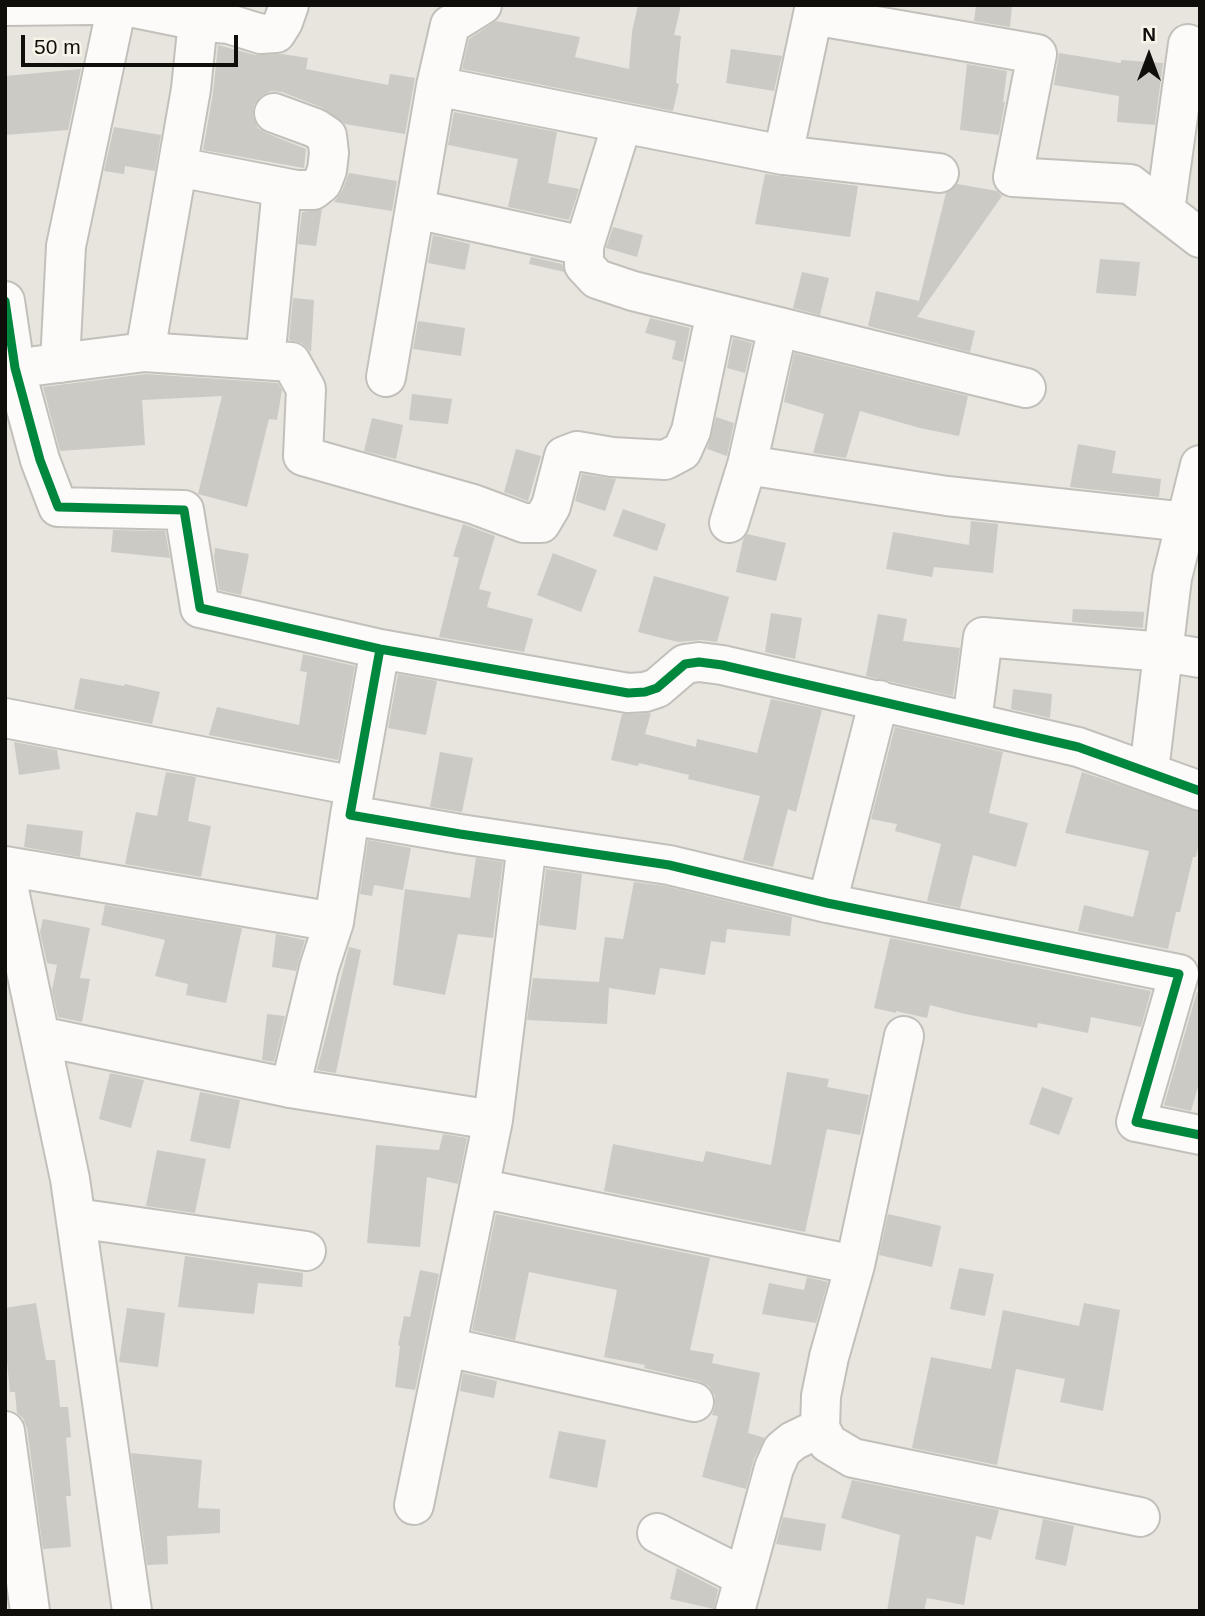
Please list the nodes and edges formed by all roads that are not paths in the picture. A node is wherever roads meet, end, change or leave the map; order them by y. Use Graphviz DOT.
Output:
graph roads {
  1 [pos="92,5"];
  2 [pos="118,5"];
  3 [pos="289,5"];
  4 [pos="482,5"];
  5 [pos="5,6"];
  6 [pos="814,10"];
  7 [pos="198,21"];
  8 [pos="1188,44"];
  9 [pos="436,86"];
  10 [pos="274,113"];
  11 [pos="622,124"];
  12 [pos="783,155"];
  13 [pos="178,167"];
  14 [pos="939,173"];
  15 [pos="282,188"];
  16 [pos="415,209"];
  17 [pos="1165,211"];
  18 [pos="1200,238"];
  19 [pos="584,246"];
  20 [pos="5,301"];
  21 [pos="716,312"];
  22 [pos="778,327"];
  23 [pos="145,352"];
  24 [pos="265,360"];
  25 [pos="60,363"];
  26 [pos="15,368"];
  27 [pos="386,377"];
  28 [pos="1026,388"];
  29 [pos="747,465"];
  30 [pos="1200,465"];
  31 [pos="1186,522"];
  32 [pos="729,523"];
  33 [pos="380,649"];
  34 [pos="1182,655"];
  35 [pos="879,700"];
  36 [pos="5,718"];
  37 [pos="972,721"];
  38 [pos="1149,771"];
  39 [pos="1200,791"];
  40 [pos="352,800"];
  41 [pos="527,844"];
  42 [pos="5,868"];
  43 [pos="827,903"];
  44 [pos="334,922"];
  45 [pos="904,1035"];
  46 [pos="40,1036"];
  47 [pos="290,1088"];
  48 [pos="492,1120"];
  49 [pos="1200,1135"];
  50 [pos="479,1188"];
  51 [pos="76,1218"];
  52 [pos="306,1251"];
  53 [pos="855,1265"];
  54 [pos="447,1347"];
  55 [pos="694,1402"];
  56 [pos="820,1428"];
  57 [pos="5,1431"];
  58 [pos="414,1505"];
  59 [pos="1140,1517"];
  60 [pos="657,1533"];
  61 [pos="739,1594"];
  62 [pos="30,1611"];
  63 [pos="132,1611"];
  1 -- 5 [label="street"];
  2 -- 7 [label="street"];
  2 -- 25 [label="street"];
  3 -- 7 [label="street"];
  4 -- 9 [label="street"];
  6 -- 12 [label="street"];
  6 -- 17 [label="street"];
  7 -- 13 [label="street"];
  8 -- 17 [label="street"];
  9 -- 11 [label="street"];
  9 -- 16 [label="street"];
  10 -- 15 [label="street"];
  11 -- 12 [label="street"];
  11 -- 19 [label="street"];
  12 -- 14 [label="street"];
  13 -- 15 [label="street"];
  13 -- 23 [label="street"];
  15 -- 24 [label="street"];
  16 -- 19 [label="street"];
  16 -- 27 [label="street"];
  17 -- 18 [label="street"];
  19 -- 21 [label="street"];
  20 -- 26 [label="street"];
  21 -- 22 [label="street"];
  21 -- 24 [label="street"];
  22 -- 28 [label="street"];
  22 -- 29 [label="street"];
  23 -- 24 [label="street"];
  23 -- 25 [label="street"];
  25 -- 26 [label="street"];
  26 -- 33 [label="street"];
  29 -- 31 [label="street"];
  29 -- 32 [label="street"];
  30 -- 31 [label="street"];
  31 -- 34 [label="street"];
  33 -- 35 [label="street"];
  33 -- 40 [label="street"];
  34 -- 37 [label="street"];
  34 -- 38 [label="street"];
  35 -- 37 [label="street"];
  35 -- 43 [label="street"];
  36 -- 40 [label="street"];
  37 -- 38 [label="street"];
  38 -- 39 [label="street"];
  40 -- 41 [label="street"];
  40 -- 44 [label="street"];
  41 -- 43 [label="street"];
  41 -- 48 [label="street"];
  42 -- 44 [label="street"];
  42 -- 46 [label="street"];
  43 -- 49 [label="street"];
  44 -- 47 [label="street"];
  45 -- 53 [label="street"];
  46 -- 47 [label="street"];
  46 -- 51 [label="street"];
  47 -- 48 [label="street"];
  48 -- 50 [label="street"];
  50 -- 53 [label="street"];
  50 -- 54 [label="street"];
  51 -- 52 [label="street"];
  51 -- 63 [label="street"];
  53 -- 56 [label="street"];
  54 -- 55 [label="street"];
  54 -- 58 [label="street"];
  56 -- 59 [label="street"];
  56 -- 61 [label="street"];
  57 -- 62 [label="street"];
  60 -- 61 [label="street"];
}
